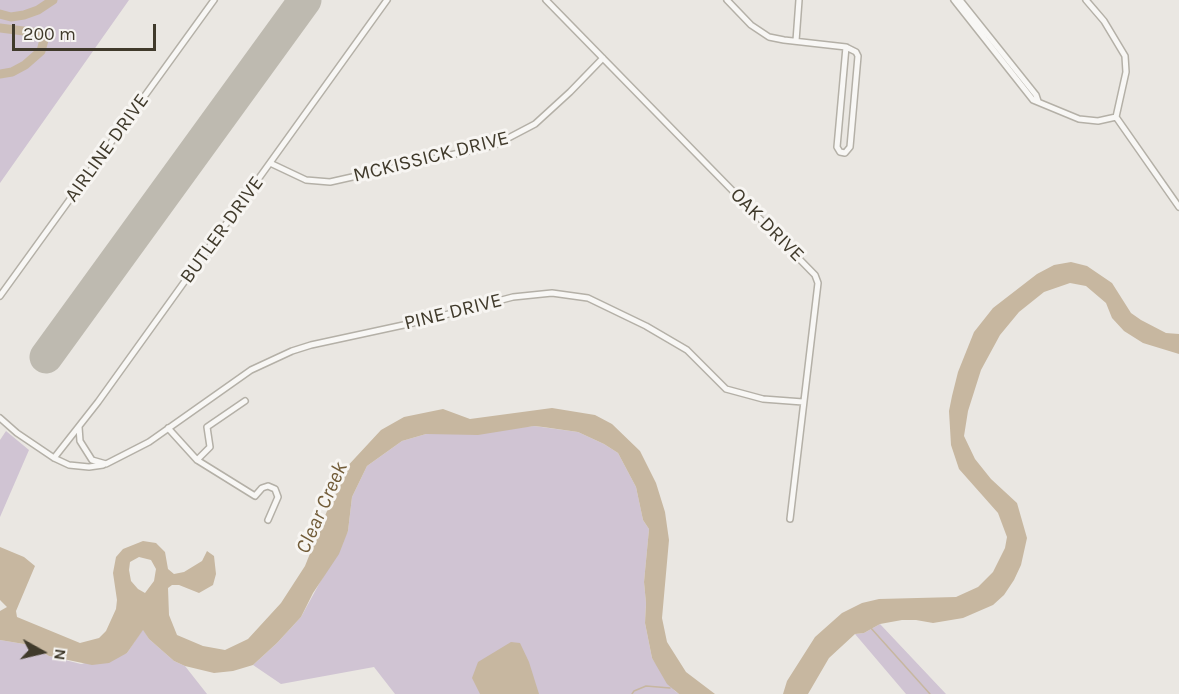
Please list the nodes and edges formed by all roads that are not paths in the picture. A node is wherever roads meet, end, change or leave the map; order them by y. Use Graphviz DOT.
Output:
graph roads {
  1 [pos="214,0"];
  2 [pos="387,0"];
  3 [pos="546,0"];
  4 [pos="727,0"];
  5 [pos="799,0"];
  6 [pos="954,0"];
  7 [pos="960,0"];
  8 [pos="1086,0"];
  9 [pos="796,41"];
  10 [pos="846,47"];
  11 [pos="603,58"];
  12 [pos="1038,101"];
  13 [pos="1116,117"];
  14 [pos="270,163"];
  15 [pos="1179,207"];
  16 [pos="0,296"];
  17 [pos="245,401"];
  18 [pos="804,402"];
  19 [pos="0,418"];
  20 [pos="79,427"];
  21 [pos="168,428"];
  22 [pos="22,436"];
  23 [pos="16,443"];
  24 [pos="54,458"];
  25 [pos="197,460"];
  26 [pos="106,464"];
  27 [pos="790,519"];
  28 [pos="268,520"];
  1 -- 16 [label="street, AIRLINE DRIVE"];
  2 -- 14 [label="street, BUTLER DRIVE"];
  3 -- 11 [label="street, OAK DRIVE"];
  4 -- 9 [label="street"];
  5 -- 9 [label="street"];
  6 -- 12 [label="street"];
  7 -- 12 [label="street"];
  8 -- 13 [label="street"];
  9 -- 10 [label="street"];
  10 -- 10 [label="street"];
  11 -- 14 [label="street, MCKISSICK DRIVE"];
  11 -- 18 [label="street, OAK DRIVE"];
  12 -- 13 [label="street"];
  13 -- 15 [label="street"];
  14 -- 20 [label="street, BUTLER DRIVE"];
  17 -- 25 [label="street"];
  18 -- 21 [label="street, PINE DRIVE"];
  18 -- 27 [label="street, OAK DRIVE"];
  19 -- 22 [label="street"];
  20 -- 24 [label="street, BUTLER DRIVE"];
  20 -- 26 [label="street"];
  21 -- 25 [label="street"];
  21 -- 26 [label="street, PINE DRIVE"];
  22 -- 23 [label="street"];
  22 -- 24 [label="street"];
  24 -- 26 [label="street, PINE DRIVE"];
  25 -- 28 [label="street"];
}
